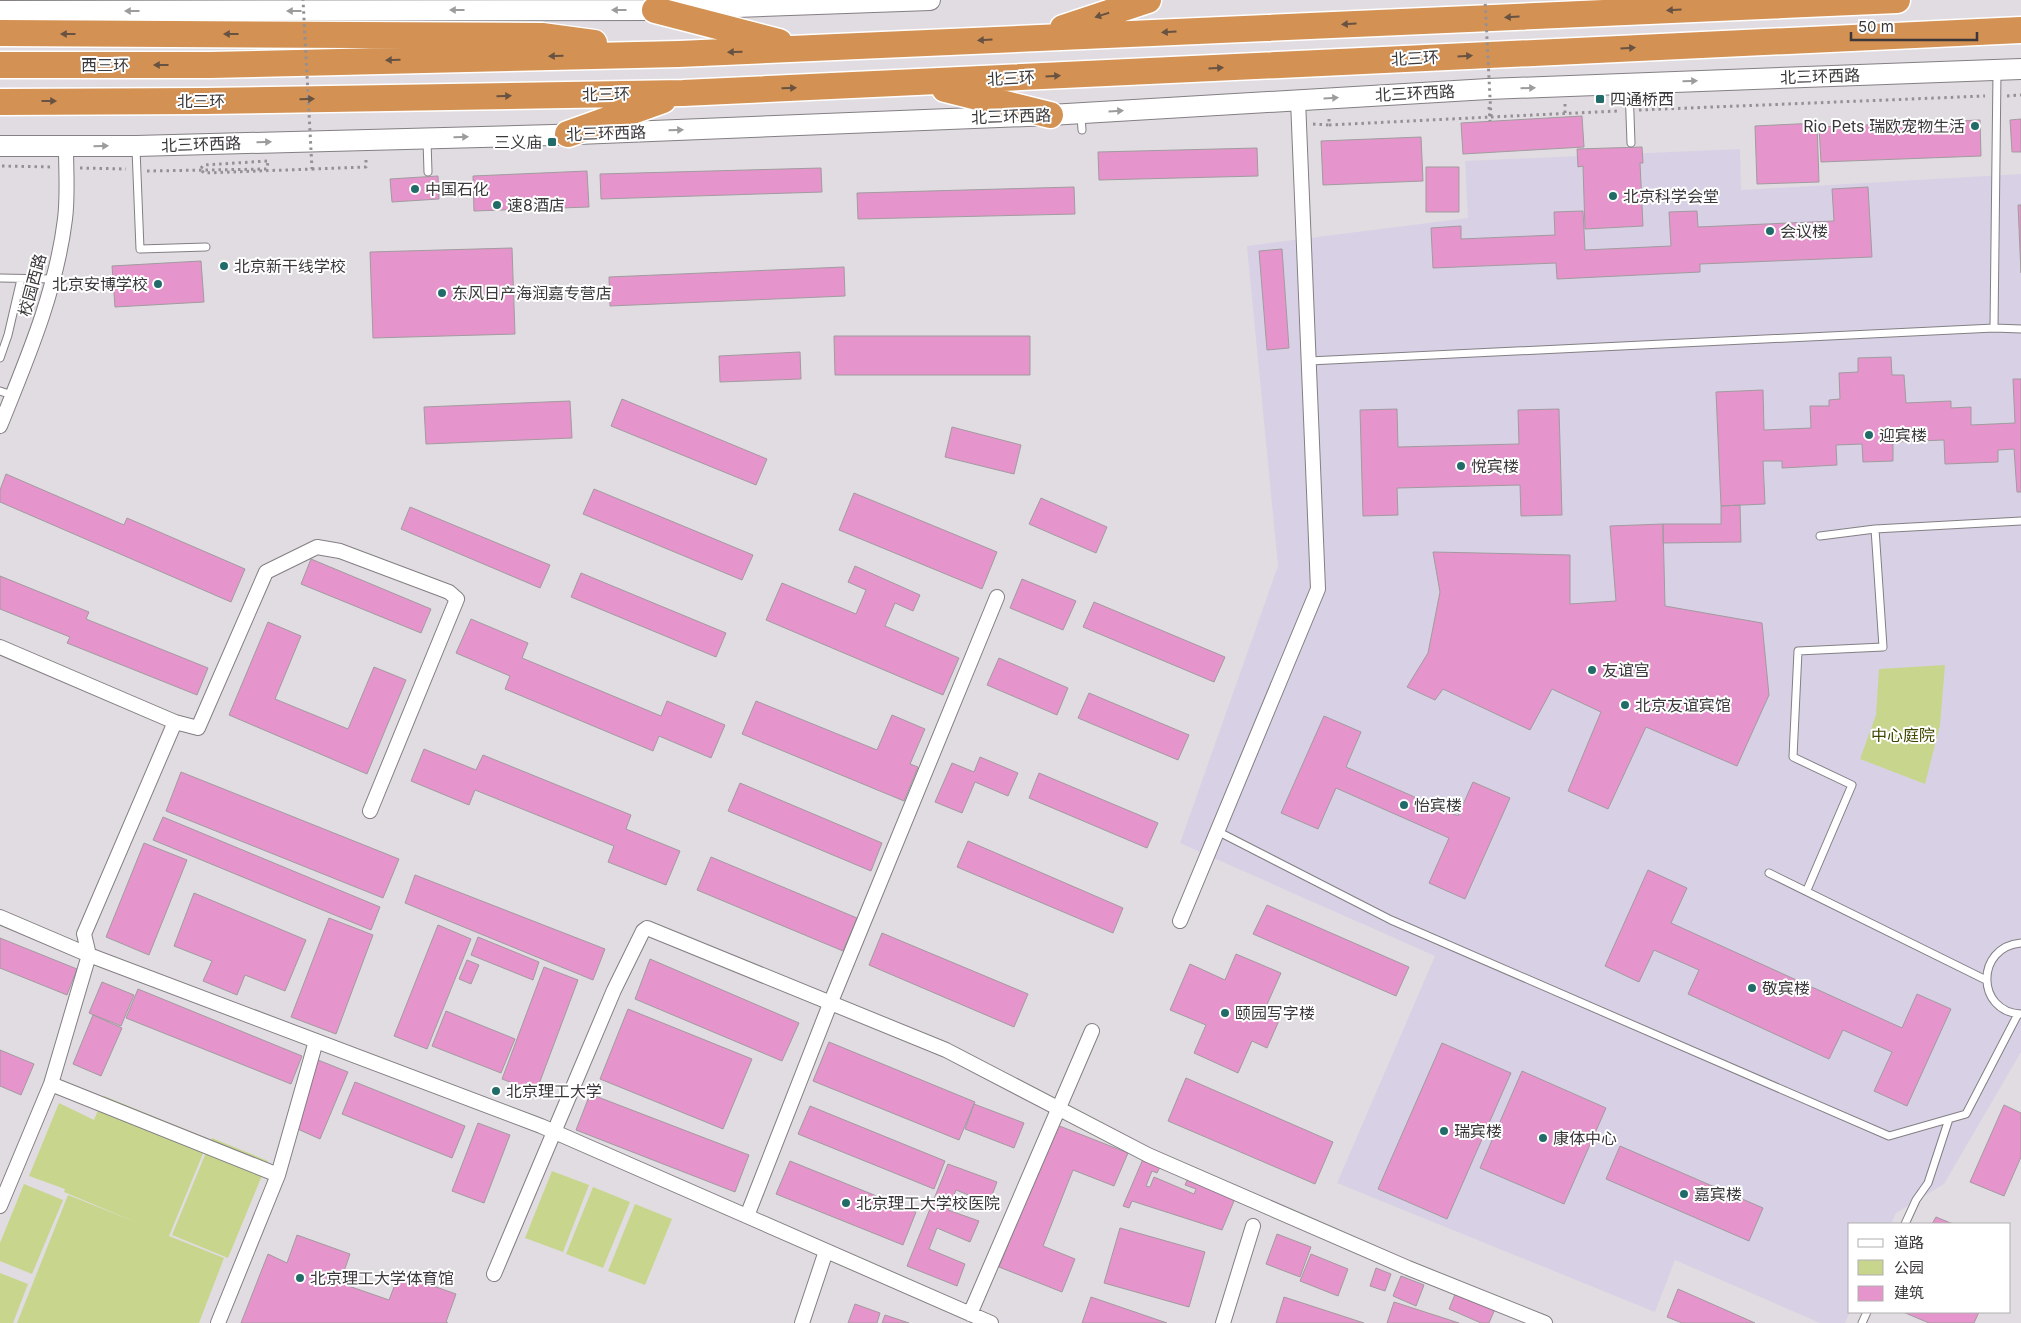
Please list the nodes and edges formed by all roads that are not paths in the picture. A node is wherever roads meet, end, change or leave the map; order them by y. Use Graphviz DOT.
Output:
graph roads {
  1 [pos="930,0"];
  2 [pos="1148,0"];
  3 [pos="1898,0"];
  4 [pos="591,5"];
  5 [pos="655,10"];
  6 [pos="6,14"];
  7 [pos="2021,30"];
  8 [pos="1034,38"];
  9 [pos="809,49"];
  10 [pos="679,54"];
  11 [pos="0,65"];
  12 [pos="2021,69"];
  13 [pos="1997,70"];
  14 [pos="917,83"];
  15 [pos="1629,84"];
  16 [pos="683,93"];
  17 [pos="1298,100"];
  18 [pos="0,102"];
  19 [pos="1050,115"];
  20 [pos="568,134"];
  21 [pos="427,138"];
  22 [pos="1630,143"];
  23 [pos="0,146"];
  24 [pos="136,146"];
  25 [pos="66,147"];
  26 [pos="428,172"];
  27 [pos="206,247"];
  28 [pos="0,278"];
  29 [pos="21,279"];
  30 [pos="53,279"];
  31 [pos="1994,328"];
  32 [pos="2021,329"];
  33 [pos="0,358"];
  34 [pos="1309,361"];
  35 [pos="6,393"];
  36 [pos="0,426"];
  37 [pos="2021,521"];
  38 [pos="1875,529"];
  39 [pos="1820,536"];
  40 [pos="997,597"];
  41 [pos="0,647"];
  42 [pos="175,722"];
  43 [pos="370,811"];
  44 [pos="1217,831"];
  45 [pos="1769,872"];
  46 [pos="1807,890"];
  47 [pos="0,917"];
  48 [pos="1180,921"];
  49 [pos="2021,943"];
  50 [pos="89,955"];
  51 [pos="1986,980"];
  52 [pos="830,1004"];
  53 [pos="2019,1014"];
  54 [pos="1092,1031"];
  55 [pos="316,1041"];
  56 [pos="51,1084"];
  57 [pos="1058,1108"];
  58 [pos="1949,1119"];
  59 [pos="555,1132"];
  60 [pos="278,1175"];
  61 [pos="0,1206"];
  62 [pos="747,1216"];
  63 [pos="1904,1223"];
  64 [pos="1253,1226"];
  65 [pos="826,1251"];
  66 [pos="494,1274"];
  67 [pos="970,1314"];
  68 [pos="218,1323"];
  69 [pos="802,1323"];
  70 [pos="991,1323"];
  71 [pos="1223,1323"];
  72 [pos="1545,1323"];
  1 -- 5 [label="street"];
  2 -- 8 [label="highway, one-way"];
  3 -- 8 [label="highway, one-way"];
  5 -- 4 [label="street, one-way"];
  4 -- 6 [label="street, one-way"];
  5 -- 9 [label="highway"];
  10 -- 6 [label="highway, one-way"];
  14 -- 7 [label="highway, 北三环, one-way"];
  8 -- 9 [label="highway, one-way"];
  9 -- 10 [label="highway, one-way"];
  10 -- 11 [label="highway, 西三环, one-way"];
  12 -- 13 [label="street, 北三环西路"];
  15 -- 13 [label="street, 北三环西路, one-way"];
  13 -- 31 [label="lane"];
  16 -- 14 [label="highway, 北三环, one-way"];
  14 -- 19 [label="highway"];
  17 -- 15 [label="street, 北三环西路, one-way"];
  15 -- 22 [label="lane"];
  18 -- 16 [label="highway, 北三环, one-way"];
  16 -- 20 [label="highway"];
  19 -- 17 [label="street, 北三环西路, one-way"];
  17 -- 34 [label="street"];
  20 -- 19 [label="street, 北三环西路, one-way"];
  21 -- 20 [label="street, 北三环西路, one-way"];
  24 -- 21 [label="street, 北三环西路, one-way"];
  21 -- 26 [label="lane"];
  23 -- 25 [label="street, 北三环西路"];
  25 -- 24 [label="street, 北三环西路, one-way"];
  24 -- 27 [label="lane"];
  25 -- 30 [label="street, 校园西路"];
  28 -- 29 [label="lane"];
  29 -- 30 [label="lane"];
  29 -- 33 [label="lane"];
  30 -- 35 [label="street, 校园西路"];
  31 -- 32 [label="lane"];
  31 -- 34 [label="lane"];
  34 -- 44 [label="street"];
  35 -- 36 [label="street, 校园西路"];
  37 -- 38 [label="lane"];
  38 -- 39 [label="lane"];
  38 -- 46 [label="lane"];
  40 -- 52 [label="street"];
  41 -- 42 [label="street"];
  42 -- 43 [label="street"];
  42 -- 50 [label="street"];
  44 -- 48 [label="street"];
  44 -- 58 [label="lane"];
  45 -- 46 [label="lane"];
  46 -- 51 [label="lane"];
  47 -- 50 [label="street"];
  49 -- 51 [label="lane"];
  50 -- 55 [label="street"];
  50 -- 56 [label="street"];
  51 -- 53 [label="lane"];
  52 -- 57 [label="street"];
  52 -- 59 [label="street"];
  52 -- 62 [label="street"];
  53 -- 58 [label="lane"];
  54 -- 57 [label="street"];
  55 -- 59 [label="street"];
  55 -- 60 [label="street"];
  56 -- 60 [label="street"];
  56 -- 61 [label="street"];
  57 -- 67 [label="street"];
  57 -- 72 [label="street"];
  58 -- 63 [label="lane"];
  59 -- 62 [label="street"];
  59 -- 66 [label="street"];
  60 -- 68 [label="street"];
  62 -- 65 [label="street"];
  64 -- 71 [label="street"];
  65 -- 67 [label="street"];
  65 -- 69 [label="street"];
  67 -- 70 [label="street"];
}
